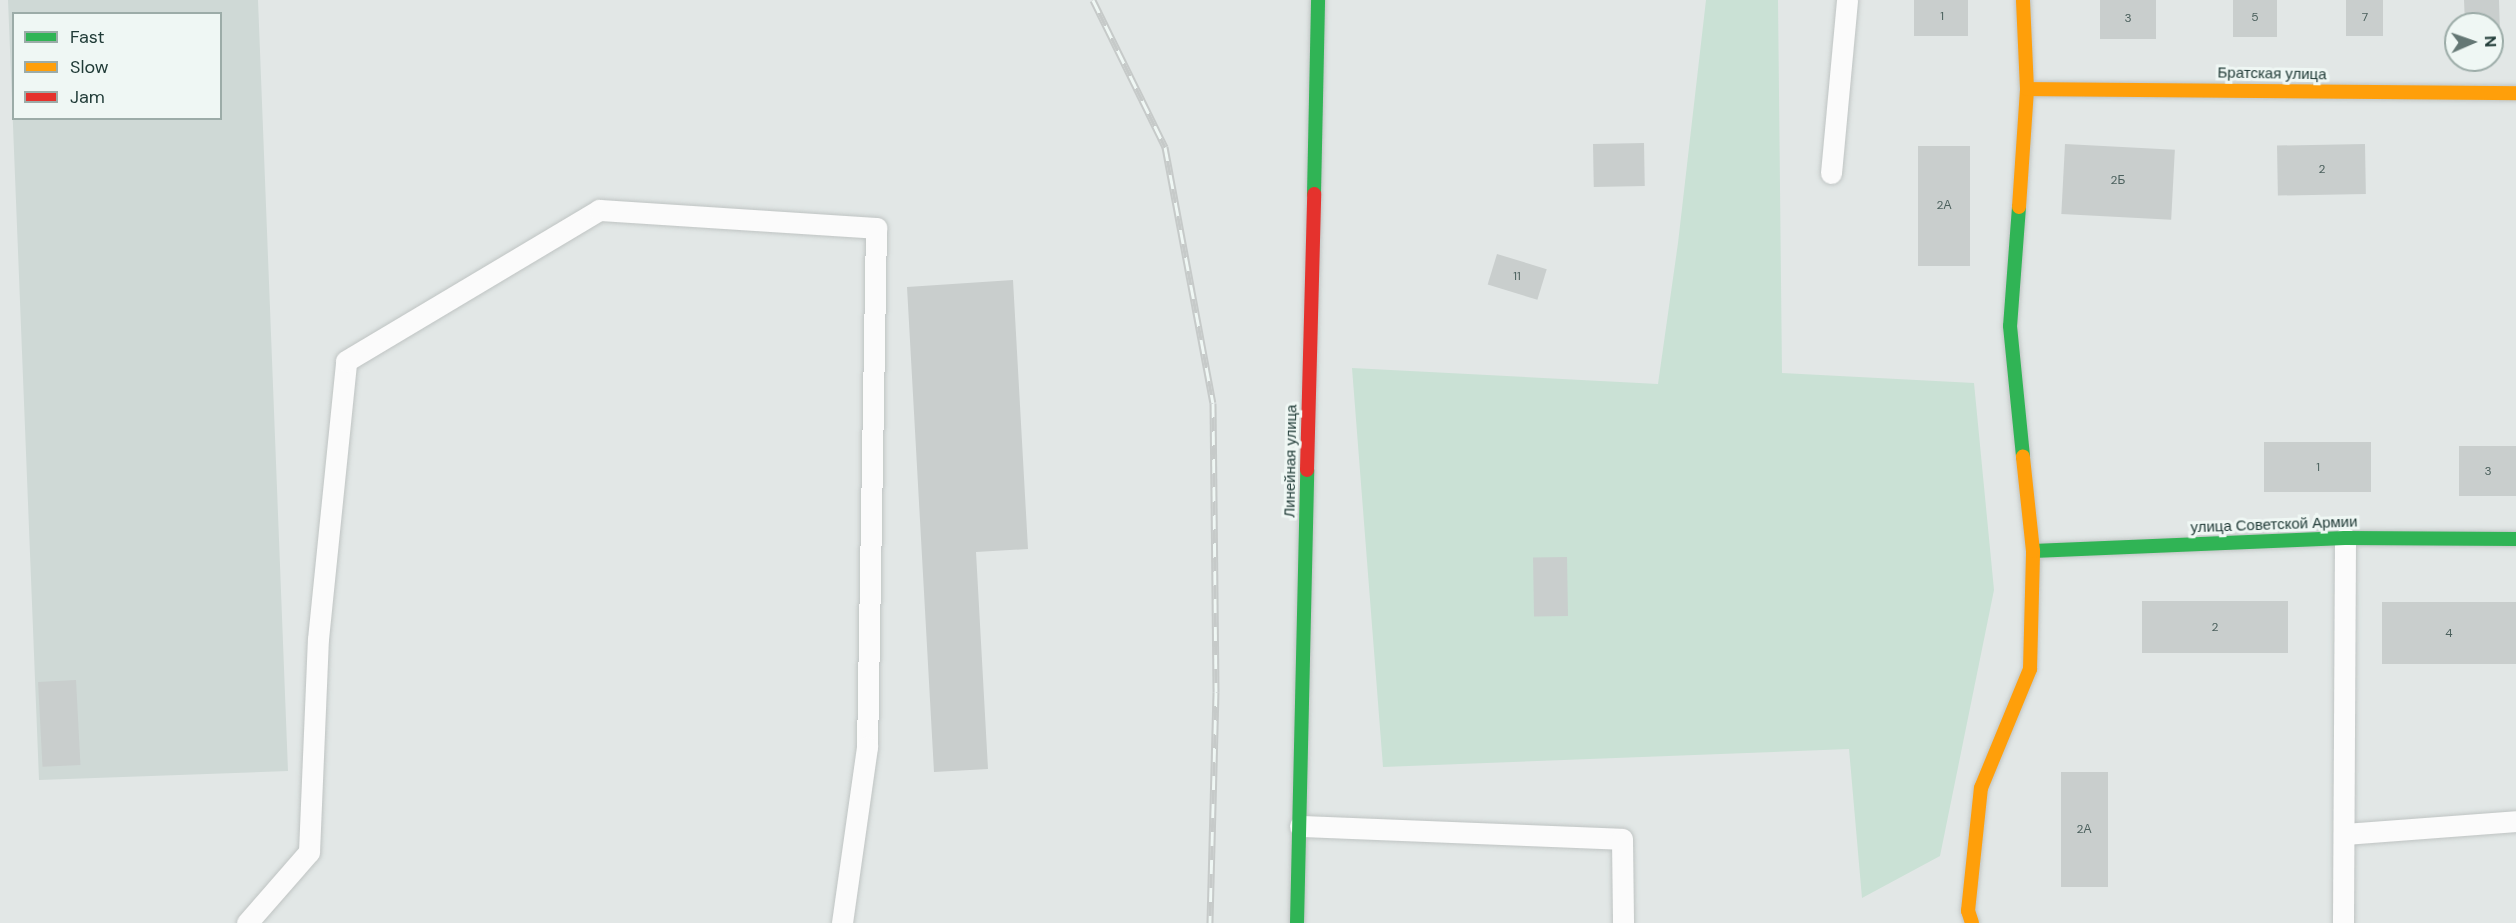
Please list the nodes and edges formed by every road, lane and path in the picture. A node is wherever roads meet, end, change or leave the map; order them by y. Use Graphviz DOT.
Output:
graph roads {
  1 [pos="1318,0"];
  2 [pos="1846,0"];
  3 [pos="2023,0"];
  4 [pos="2027,89"];
  5 [pos="2516,93"];
  6 [pos="1831,173"];
  7 [pos="2344,538"];
  8 [pos="2516,539"];
  9 [pos="2033,551"];
  10 [pos="2516,821"];
  11 [pos="1300,826"];
  12 [pos="2345,834"];
  13 [pos="247,923"];
  14 [pos="842,923"];
  15 [pos="1298,923"];
  16 [pos="1623,923"];
  17 [pos="1972,923"];
  18 [pos="2343,923"];
  1 -- 11 [label="street, Линейная улица"];
  2 -- 6 [label="lane"];
  3 -- 4 [label="street"];
  4 -- 5 [label="street, Братская улица"];
  4 -- 9 [label="street"];
  7 -- 8 [label="street, улица Советской Армии"];
  7 -- 9 [label="street, улица Советской Армии"];
  7 -- 12 [label="lane"];
  9 -- 17 [label="street"];
  10 -- 12 [label="lane"];
  11 -- 15 [label="street, Линейная улица"];
  11 -- 16 [label="lane"];
  12 -- 18 [label="lane"];
  13 -- 14 [label="lane"];
}
